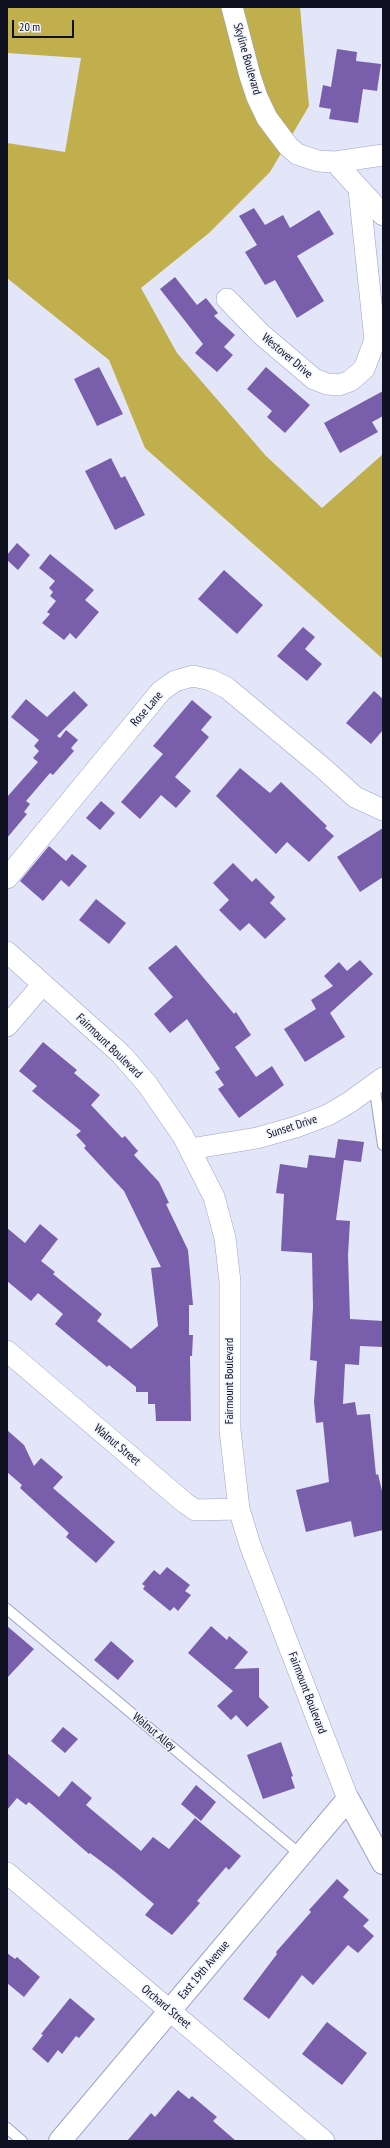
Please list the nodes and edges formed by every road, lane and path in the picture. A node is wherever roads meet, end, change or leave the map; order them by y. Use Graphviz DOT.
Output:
graph roads {
  1 [pos="232,7"];
  2 [pos="383,155"];
  3 [pos="335,162"];
  4 [pos="359,190"];
  5 [pos="383,215"];
  6 [pos="227,299"];
  7 [pos="383,810"];
  8 [pos="7,878"];
  9 [pos="7,952"];
  10 [pos="43,984"];
  11 [pos="7,1026"];
  12 [pos="378,1081"];
  13 [pos="383,1145"];
  14 [pos="190,1149"];
  15 [pos="7,1352"];
  16 [pos="239,1509"];
  17 [pos="7,1609"];
  18 [pos="348,1799"];
  19 [pos="301,1855"];
  20 [pos="383,1863"];
  21 [pos="7,1873"];
  22 [pos="170,2010"];
  23 [pos="7,2128"];
  24 [pos="22,2141"];
  25 [pos="60,2141"];
  26 [pos="324,2141"];
  1 -- 3 [label="street, Skyline Boulevard"];
  2 -- 3 [label="street, Skyline Boulevard"];
  3 -- 4 [label="street"];
  4 -- 5 [label="street"];
  4 -- 6 [label="street, Westover Drive"];
  7 -- 8 [label="street, Rose Lane"];
  9 -- 10 [label="street, Fairmount Boulevard"];
  10 -- 11 [label="street"];
  10 -- 14 [label="street, Fairmount Boulevard"];
  12 -- 13 [label="lane"];
  12 -- 14 [label="street, Sunset Drive"];
  14 -- 16 [label="street, Fairmount Boulevard"];
  15 -- 16 [label="street, Walnut Street"];
  16 -- 18 [label="street, Fairmount Boulevard"];
  17 -- 19 [label="lane, Walnut Alley"];
  18 -- 19 [label="street, East 19th Avenue"];
  18 -- 20 [label="street, Fairmount Boulevard"];
  19 -- 22 [label="street, East 19th Avenue"];
  21 -- 22 [label="street, Orchard Street"];
  22 -- 25 [label="street, East 19th Avenue"];
  22 -- 26 [label="street, Orchard Street"];
  23 -- 24 [label="lane"];
}
